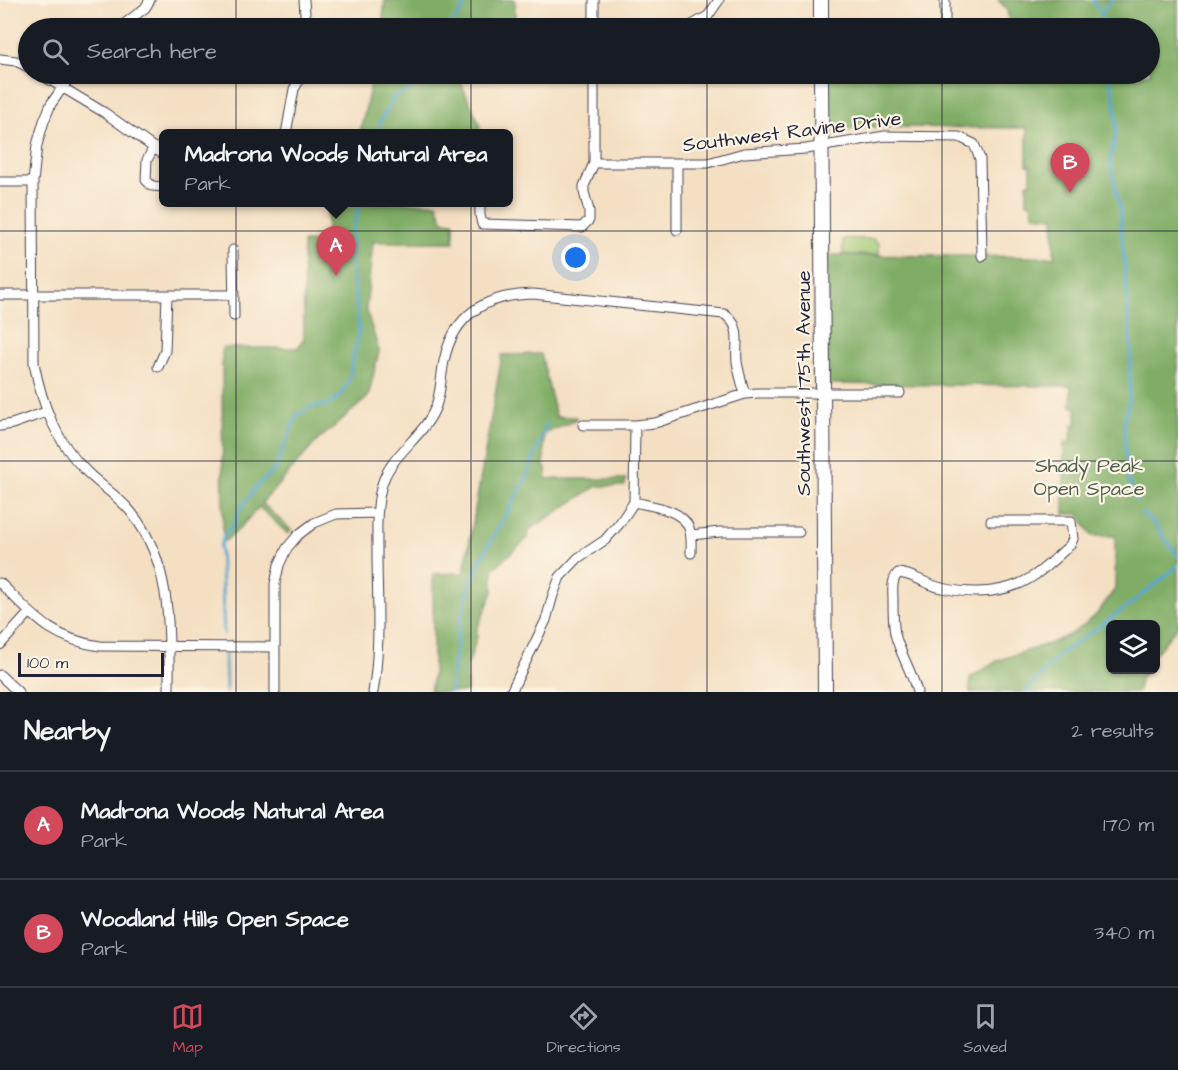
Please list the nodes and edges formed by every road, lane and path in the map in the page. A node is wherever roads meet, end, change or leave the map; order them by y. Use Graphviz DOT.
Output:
graph roads {
  1 [pos="150,0"];
  2 [pos="304,0"];
  3 [pos="594,0"];
  4 [pos="719,0"];
  5 [pos="821,0"];
  6 [pos="945,0"];
  7 [pos="132,18"];
  8 [pos="305,18"];
  9 [pos="594,18"];
  10 [pos="704,18"];
  11 [pos="821,18"];
  12 [pos="945,18"];
  13 [pos="0,59"];
  14 [pos="18,62"];
  15 [pos="57,84"];
  16 [pos="64,84"];
  17 [pos="297,84"];
  18 [pos="594,84"];
  19 [pos="821,84"];
  20 [pos="62,87"];
  21 [pos="287,129"];
  22 [pos="154,147"];
  23 [pos="821,147"];
  24 [pos="159,151"];
  25 [pos="594,163"];
  26 [pos="677,164"];
  27 [pos="0,182"];
  28 [pos="33,182"];
  29 [pos="159,187"];
  30 [pos="480,207"];
  31 [pos="677,230"];
  32 [pos="233,250"];
  33 [pos="982,256"];
  34 [pos="0,295"];
  35 [pos="167,295"];
  36 [pos="234,295"];
  37 [pos="34,296"];
  38 [pos="234,316"];
  39 [pos="158,367"];
  40 [pos="824,393"];
  41 [pos="900,393"];
  42 [pos="745,394"];
  43 [pos="46,412"];
  44 [pos="583,425"];
  45 [pos="635,425"];
  46 [pos="0,426"];
  47 [pos="634,501"];
  48 [pos="377,513"];
  49 [pos="991,521"];
  50 [pos="799,532"];
  51 [pos="691,535"];
  52 [pos="691,553"];
  53 [pos="0,583"];
  54 [pos="30,612"];
  55 [pos="0,645"];
  56 [pos="169,647"];
  57 [pos="274,647"];
  58 [pos="0,675"];
  59 [pos="18,692"];
  60 [pos="169,692"];
  61 [pos="275,692"];
  62 [pos="373,692"];
  63 [pos="511,692"];
  64 [pos="825,692"];
  65 [pos="917,692"];
  1 -- 7 [label="street"];
  2 -- 8 [label="street"];
  3 -- 9 [label="street"];
  4 -- 10 [label="street"];
  5 -- 11 [label="main road"];
  6 -- 12 [label="street"];
  13 -- 14 [label="street"];
  15 -- 20 [label="street"];
  16 -- 20 [label="street"];
  17 -- 21 [label="street"];
  18 -- 25 [label="street"];
  19 -- 23 [label="main road, Southwest 175th Avenue"];
  20 -- 22 [label="street"];
  20 -- 28 [label="street"];
  22 -- 24 [label="street"];
  22 -- 29 [label="street"];
  23 -- 26 [label="street, Southwest Ravine Drive"];
  23 -- 33 [label="street, Southwest Ravine Drive"];
  23 -- 40 [label="main road, Southwest 175th Avenue"];
  25 -- 26 [label="street, Southwest Ravine Drive"];
  25 -- 30 [label="street"];
  26 -- 31 [label="street"];
  27 -- 28 [label="street"];
  28 -- 37 [label="street"];
  32 -- 36 [label="street"];
  34 -- 37 [label="street"];
  35 -- 36 [label="street"];
  35 -- 37 [label="street"];
  35 -- 39 [label="street"];
  36 -- 38 [label="street"];
  37 -- 43 [label="street"];
  40 -- 41 [label="street"];
  40 -- 42 [label="street"];
  40 -- 64 [label="main road, Southwest 175th Avenue"];
  42 -- 45 [label="street"];
  42 -- 48 [label="street"];
  43 -- 46 [label="street"];
  43 -- 56 [label="street"];
  44 -- 45 [label="street"];
  45 -- 47 [label="street"];
  47 -- 51 [label="street"];
  47 -- 63 [label="street"];
  48 -- 57 [label="street"];
  48 -- 62 [label="street"];
  49 -- 65 [label="street"];
  50 -- 51 [label="street"];
  51 -- 52 [label="street"];
  53 -- 54 [label="street"];
  54 -- 55 [label="street"];
  54 -- 56 [label="street"];
  56 -- 57 [label="street"];
  56 -- 60 [label="street"];
  57 -- 61 [label="street"];
  58 -- 59 [label="street"];
}
